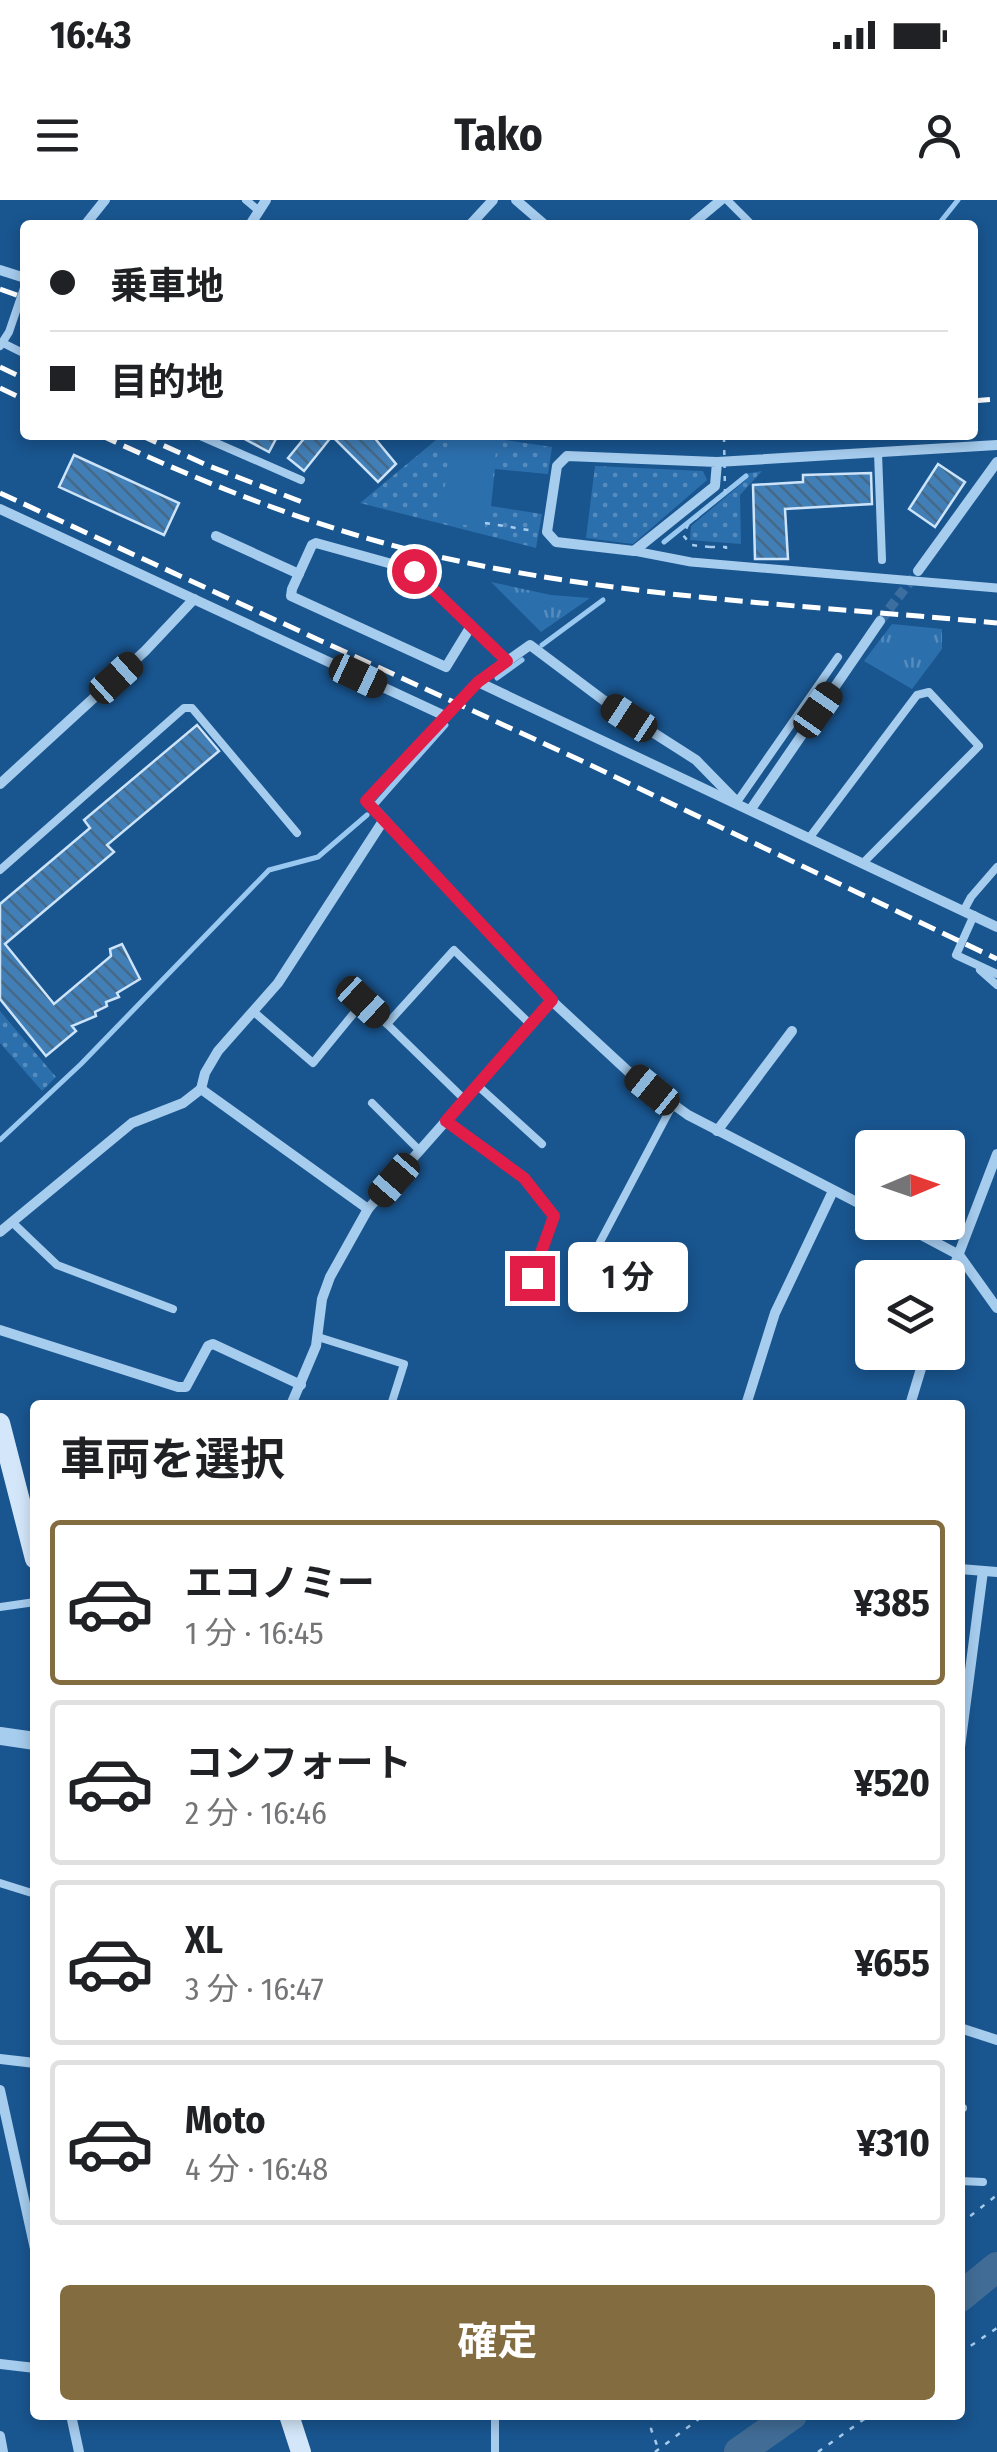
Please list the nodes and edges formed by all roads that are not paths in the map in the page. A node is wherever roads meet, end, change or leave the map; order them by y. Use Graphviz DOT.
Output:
graph roads {
  1 [pos="105,200"];
  2 [pos="246,200"];
  3 [pos="493,200"];
  4 [pos="516,200"];
  5 [pos="724,200"];
  6 [pos="262,205"];
  7 [pos="89,220"];
  8 [pos="475,220"];
  9 [pos="539,220"];
  10 [pos="698,220"];
  11 [pos="746,220"];
  12 [pos="20,295"];
  13 [pos="2,344"];
  14 [pos="210,440"];
  15 [pos="997,446"];
  16 [pos="878,453"];
  17 [pos="717,462"];
  18 [pos="997,462"];
  19 [pos="302,480"];
  20 [pos="0,509"];
  21 [pos="216,536"];
  22 [pos="634,552"];
  23 [pos="882,560"];
  24 [pos="918,571"];
  25 [pos="299,574"];
  26 [pos="997,588"];
  27 [pos="194,598"];
  28 [pos="880,621"];
  29 [pos="471,626"];
  30 [pos="838,657"];
  31 [pos="507,661"];
  32 [pos="478,682"];
  33 [pos="444,716"];
  34 [pos="0,784"];
  35 [pos="737,802"];
  36 [pos="751,808"];
  37 [pos="384,821"];
  38 [pos="296,833"];
  39 [pos="810,836"];
  40 [pos="864,862"];
  41 [pos="997,867"];
  42 [pos="0,870"];
  43 [pos="969,913"];
  44 [pos="997,927"];
  45 [pos="973,963"];
  46 [pos="997,974"];
  47 [pos="997,985"];
  48 [pos="552,1000"];
  49 [pos="254,1012"];
  50 [pos="388,1024"];
  51 [pos="530,1024"];
  52 [pos="792,1031"];
  53 [pos="477,1085"];
  54 [pos="201,1089"];
  55 [pos="464,1100"];
  56 [pos="372,1103"];
  57 [pos="672,1106"];
  58 [pos="446,1121"];
  59 [pos="716,1132"];
  60 [pos="542,1144"];
  61 [pos="420,1150"];
  62 [pos="997,1154"];
  63 [pos="833,1191"];
  64 [pos="855,1202"];
  65 [pos="368,1210"];
  66 [pos="13,1223"];
  67 [pos="0,1232"];
  68 [pos="931,1240"];
  69 [pos="599,1244"];
  70 [pos="958,1254"];
  71 [pos="956,1260"];
  72 [pos="532,1278"];
  73 [pos="997,1308"];
  74 [pos="173,1310"];
  75 [pos="0,1330"];
  76 [pos="318,1337"];
  77 [pos="921,1370"];
  78 [pos="301,1385"];
  79 [pos="294,1400"];
  80 [pos="392,1400"];
  81 [pos="748,1400"];
  82 [pos="912,1400"];
  83 [pos="0,1423"];
  84 [pos="30,1540"];
  85 [pos="965,1569"];
  86 [pos="983,1571"];
  87 [pos="997,1572"];
  88 [pos="30,1603"];
  89 [pos="0,1607"];
  90 [pos="965,1708"];
  91 [pos="0,1736"];
  92 [pos="30,1741"];
  93 [pos="0,1883"];
  94 [pos="30,1892"];
  95 [pos="965,2030"];
  96 [pos="997,2040"];
  97 [pos="0,2060"];
  98 [pos="30,2063"];
  99 [pos="0,2090"];
  100 [pos="965,2180"];
  101 [pos="983,2182"];
  102 [pos="30,2226"];
  103 [pos="0,2364"];
  104 [pos="30,2367"];
  105 [pos="73,2420"];
  106 [pos="291,2420"];
  107 [pos="495,2420"];
  108 [pos="0,2436"];
  109 [pos="3,2452"];
  110 [pos="80,2452"];
  111 [pos="301,2452"];
  112 [pos="495,2452"];
  1 -- 7 [label="street"];
  2 -- 6 [label="lane"];
  3 -- 8 [label="street"];
  4 -- 9 [label="street"];
  5 -- 10 [label="street"];
  5 -- 11 [label="lane"];
  12 -- 13 [label="lane"];
  14 -- 19 [label="lane"];
  15 -- 16 [label="street"];
  16 -- 17 [label="street"];
  16 -- 23 [label="lane"];
  17 -- 22 [label="street"];
  17 -- 22 [label="street"];
  18 -- 24 [label="street"];
  20 -- 27 [label="street"];
  21 -- 25 [label="street"];
  22 -- 26 [label="street"];
  25 -- 29 [label="street"];
  25 -- 29 [label="street"];
  27 -- 33 [label="street"];
  27 -- 34 [label="street"];
  28 -- 36 [label="street"];
  29 -- 31 [label="street"];
  30 -- 35 [label="lane"];
  31 -- 32 [label="street"];
  31 -- 35 [label="street"];
  32 -- 33 [label="street"];
  32 -- 35 [label="street"];
  33 -- 37 [label="street"];
  35 -- 36 [label="street"];
  36 -- 39 [label="street"];
  37 -- 48 [label="street"];
  37 -- 49 [label="street"];
  38 -- 42 [label="lane"];
  39 -- 40 [label="street"];
  39 -- 40 [label="lane"];
  40 -- 43 [label="street"];
  41 -- 43 [label="lane"];
  43 -- 44 [label="street"];
  43 -- 45 [label="lane"];
  45 -- 46 [label="lane"];
  45 -- 47 [label="lane"];
  48 -- 51 [label="street"];
  48 -- 57 [label="street"];
  49 -- 50 [label="lane"];
  49 -- 54 [label="street"];
  50 -- 51 [label="lane"];
  50 -- 55 [label="lane"];
  51 -- 53 [label="street"];
  52 -- 59 [label="street"];
  53 -- 55 [label="street"];
  53 -- 60 [label="lane"];
  54 -- 65 [label="street"];
  54 -- 66 [label="street"];
  55 -- 58 [label="street"];
  56 -- 61 [label="lane"];
  57 -- 59 [label="street"];
  57 -- 69 [label="lane"];
  58 -- 61 [label="street"];
  58 -- 72 [label="lane"];
  59 -- 63 [label="street"];
  61 -- 65 [label="street"];
  62 -- 70 [label="street"];
  63 -- 64 [label="street"];
  63 -- 81 [label="street"];
  65 -- 76 [label="street"];
  66 -- 67 [label="street"];
  66 -- 74 [label="lane"];
  68 -- 70 [label="street"];
  70 -- 71 [label="street"];
  70 -- 73 [label="street"];
  75 -- 78 [label="street"];
  76 -- 78 [label="street"];
  76 -- 80 [label="lane"];
  77 -- 82 [label="street"];
  78 -- 79 [label="street"];
  83 -- 84 [label="main road"];
  85 -- 86 [label="street"];
  86 -- 87 [label="street"];
  86 -- 90 [label="street"];
  88 -- 89 [label="lane"];
  91 -- 92 [label="street"];
  93 -- 94 [label="lane"];
  95 -- 96 [label="street"];
  97 -- 98 [label="street"];
  99 -- 102 [label="street"];
  100 -- 101 [label="lane"];
  103 -- 104 [label="street"];
  105 -- 110 [label="street"];
  106 -- 111 [label="main road"];
  107 -- 112 [label="lane"];
  108 -- 109 [label="street"];
}
